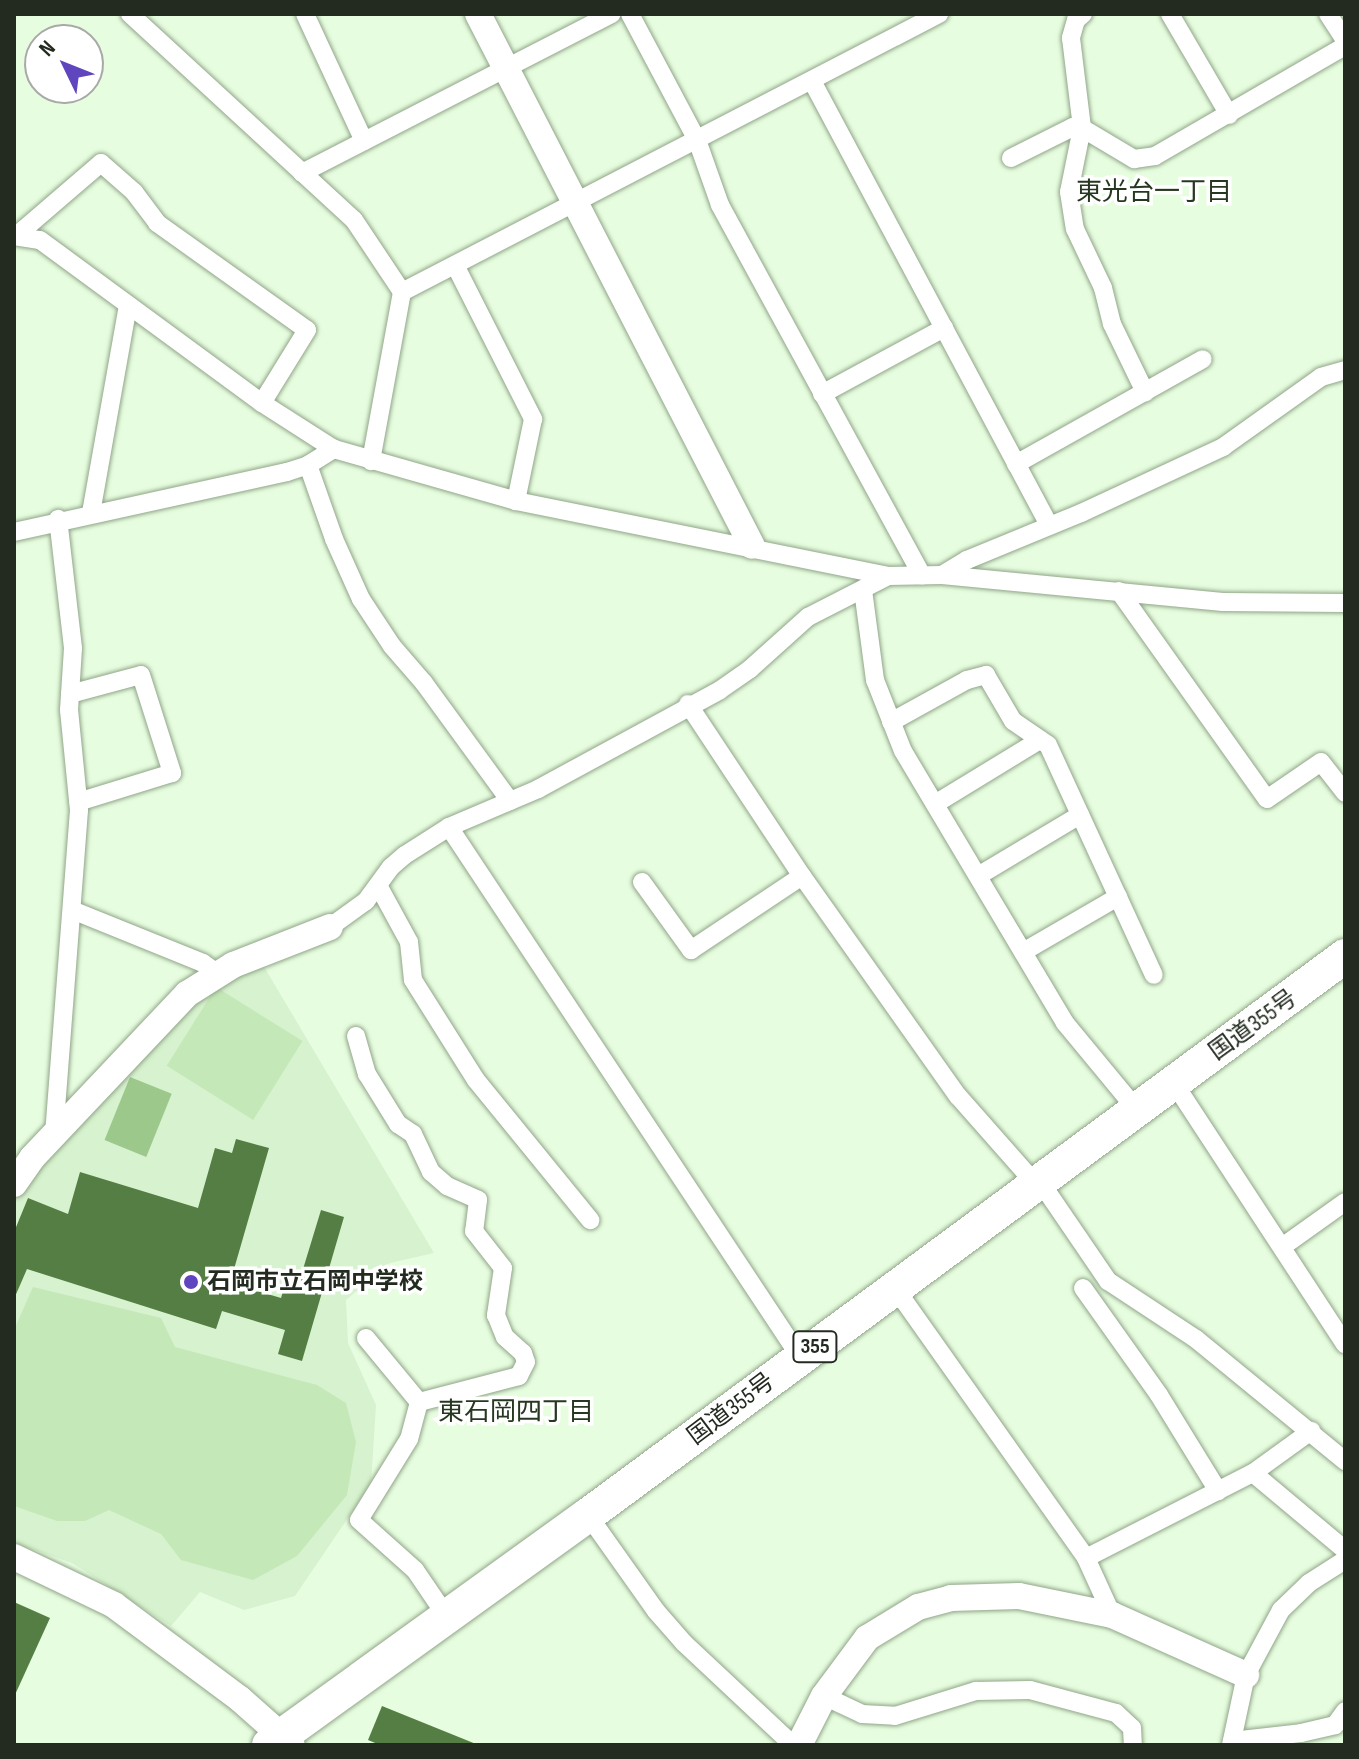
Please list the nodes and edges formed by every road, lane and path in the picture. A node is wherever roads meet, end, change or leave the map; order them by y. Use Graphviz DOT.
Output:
graph roads {
  1 [pos="130,14"];
  2 [pos="305,14"];
  3 [pos="478,14"];
  4 [pos="611,14"];
  5 [pos="630,14"];
  6 [pos="939,14"];
  7 [pos="1083,14"];
  8 [pos="1170,14"];
  9 [pos="1328,14"];
  10 [pos="1345,40"];
  11 [pos="1345,46"];
  12 [pos="505,68"];
  13 [pos="812,81"];
  14 [pos="1229,115"];
  15 [pos="1082,128"];
  16 [pos="697,140"];
  17 [pos="364,141"];
  18 [pos="1011,158"];
  19 [pos="302,173"];
  20 [pos="574,201"];
  21 [pos="15,236"];
  22 [pos="455,265"];
  23 [pos="402,292"];
  24 [pos="128,305"];
  25 [pos="944,328"];
  26 [pos="1203,359"];
  27 [pos="1345,370"];
  28 [pos="1145,392"];
  29 [pos="822,394"];
  30 [pos="262,403"];
  31 [pos="334,449"];
  32 [pos="371,461"];
  33 [pos="1016,464"];
  34 [pos="308,465"];
  35 [pos="516,501"];
  36 [pos="91,513"];
  37 [pos="58,519"];
  38 [pos="1049,525"];
  39 [pos="14,532"];
  40 [pos="752,546"];
  41 [pos="922,575"];
  42 [pos="942,575"];
  43 [pos="888,576"];
  44 [pos="863,590"];
  45 [pos="1119,591"];
  46 [pos="1345,603"];
  47 [pos="70,694"];
  48 [pos="688,704"];
  49 [pos="891,722"];
  50 [pos="1040,740"];
  51 [pos="1345,793"];
  52 [pos="510,801"];
  53 [pos="78,802"];
  54 [pos="935,804"];
  55 [pos="1080,815"];
  56 [pos="449,827"];
  57 [pos="802,876"];
  58 [pos="978,876"];
  59 [pos="642,882"];
  60 [pos="379,887"];
  61 [pos="1118,897"];
  62 [pos="72,910"];
  63 [pos="330,927"];
  64 [pos="1023,952"];
  65 [pos="1345,956"];
  66 [pos="217,973"];
  67 [pos="1154,975"];
  68 [pos="356,1036"];
  69 [pos="1174,1083"];
  70 [pos="1137,1110"];
  71 [pos="54,1135"];
  72 [pos="17,1171"];
  73 [pos="1037,1184"];
  74 [pos="1345,1202"];
  75 [pos="590,1220"];
  76 [pos="1282,1247"];
  77 [pos="895,1288"];
  78 [pos="1083,1288"];
  79 [pos="366,1338"];
  80 [pos="1345,1344"];
  81 [pos="800,1357"];
  82 [pos="419,1402"];
  83 [pos="1311,1431"];
  84 [pos="1345,1461"];
  85 [pos="1253,1473"];
  86 [pos="1218,1491"];
  87 [pos="588,1515"];
  88 [pos="1345,1550"];
  89 [pos="14,1557"];
  90 [pos="1086,1558"];
  91 [pos="1345,1560"];
  92 [pos="1112,1615"];
  93 [pos="447,1617"];
  94 [pos="1246,1675"];
  95 [pos="824,1696"];
  96 [pos="1345,1711"];
  97 [pos="281,1742"];
  98 [pos="1232,1743"];
  99 [pos="793,1745"];
  100 [pos="799,1745"];
  101 [pos="1133,1745"];
  1 -- 19 [label="street"];
  2 -- 17 [label="street"];
  3 -- 12 [label="street"];
  4 -- 12 [label="street"];
  5 -- 16 [label="street"];
  6 -- 13 [label="street"];
  7 -- 15 [label="street"];
  8 -- 14 [label="street"];
  9 -- 10 [label="street"];
  11 -- 14 [label="street"];
  12 -- 17 [label="street"];
  12 -- 20 [label="street"];
  13 -- 16 [label="street"];
  13 -- 25 [label="street"];
  14 -- 15 [label="street"];
  15 -- 18 [label="street"];
  15 -- 28 [label="street"];
  16 -- 20 [label="street"];
  16 -- 29 [label="street"];
  17 -- 19 [label="street"];
  19 -- 23 [label="street"];
  20 -- 22 [label="street"];
  20 -- 40 [label="street"];
  21 -- 24 [label="street"];
  21 -- 30 [label="street"];
  22 -- 23 [label="street"];
  22 -- 35 [label="street"];
  23 -- 32 [label="street"];
  24 -- 30 [label="street"];
  24 -- 36 [label="street"];
  25 -- 29 [label="street"];
  25 -- 33 [label="street"];
  26 -- 28 [label="street"];
  27 -- 38 [label="street"];
  28 -- 33 [label="street"];
  29 -- 41 [label="street"];
  30 -- 31 [label="street"];
  31 -- 32 [label="street"];
  31 -- 34 [label="street"];
  32 -- 35 [label="street"];
  33 -- 38 [label="street"];
  34 -- 36 [label="street"];
  34 -- 52 [label="street"];
  35 -- 40 [label="street"];
  36 -- 37 [label="street"];
  37 -- 39 [label="street"];
  37 -- 47 [label="street"];
  38 -- 42 [label="street"];
  40 -- 43 [label="street"];
  41 -- 42 [label="street"];
  41 -- 43 [label="street"];
  42 -- 45 [label="street"];
  43 -- 44 [label="street"];
  44 -- 48 [label="street"];
  44 -- 49 [label="street"];
  45 -- 46 [label="street"];
  45 -- 51 [label="street"];
  47 -- 53 [label="street"];
  47 -- 53 [label="street"];
  48 -- 52 [label="street"];
  48 -- 57 [label="street"];
  49 -- 50 [label="street"];
  49 -- 54 [label="street"];
  50 -- 54 [label="street"];
  50 -- 55 [label="street"];
  52 -- 56 [label="street"];
  53 -- 62 [label="street"];
  54 -- 58 [label="street"];
  55 -- 58 [label="street"];
  55 -- 61 [label="street"];
  56 -- 60 [label="street"];
  56 -- 81 [label="street"];
  57 -- 59 [label="street"];
  57 -- 73 [label="street"];
  58 -- 64 [label="street"];
  60 -- 63 [label="street"];
  60 -- 75 [label="street"];
  61 -- 64 [label="street"];
  61 -- 67 [label="street"];
  62 -- 66 [label="street"];
  62 -- 71 [label="street"];
  63 -- 66 [label="street"];
  64 -- 70 [label="street"];
  65 -- 69 [label="highway, 国道355号 / 355"];
  66 -- 71 [label="street"];
  68 -- 82 [label="street"];
  69 -- 70 [label="highway, 国道355号 / 355"];
  69 -- 76 [label="street"];
  70 -- 73 [label="highway, 国道355号 / 355"];
  71 -- 72 [label="street"];
  73 -- 77 [label="highway, 国道355号 / 355"];
  73 -- 83 [label="street"];
  74 -- 76 [label="street"];
  76 -- 80 [label="street"];
  77 -- 81 [label="highway, 国道355号 / 355"];
  77 -- 90 [label="street"];
  78 -- 86 [label="street"];
  79 -- 82 [label="street"];
  81 -- 87 [label="highway, 国道355号 / 355"];
  82 -- 93 [label="street"];
  83 -- 84 [label="street"];
  83 -- 85 [label="street"];
  85 -- 86 [label="street"];
  85 -- 88 [label="street"];
  86 -- 90 [label="street"];
  87 -- 93 [label="highway, 国道355号 / 355"];
  87 -- 99 [label="street"];
  89 -- 97 [label="street"];
  90 -- 92 [label="street"];
  91 -- 94 [label="street"];
  92 -- 94 [label="street"];
  92 -- 95 [label="street"];
  93 -- 97 [label="highway, 国道355号 / 355"];
  94 -- 98 [label="street"];
  95 -- 100 [label="street"];
  95 -- 101 [label="street"];
  96 -- 98 [label="street"];
}
